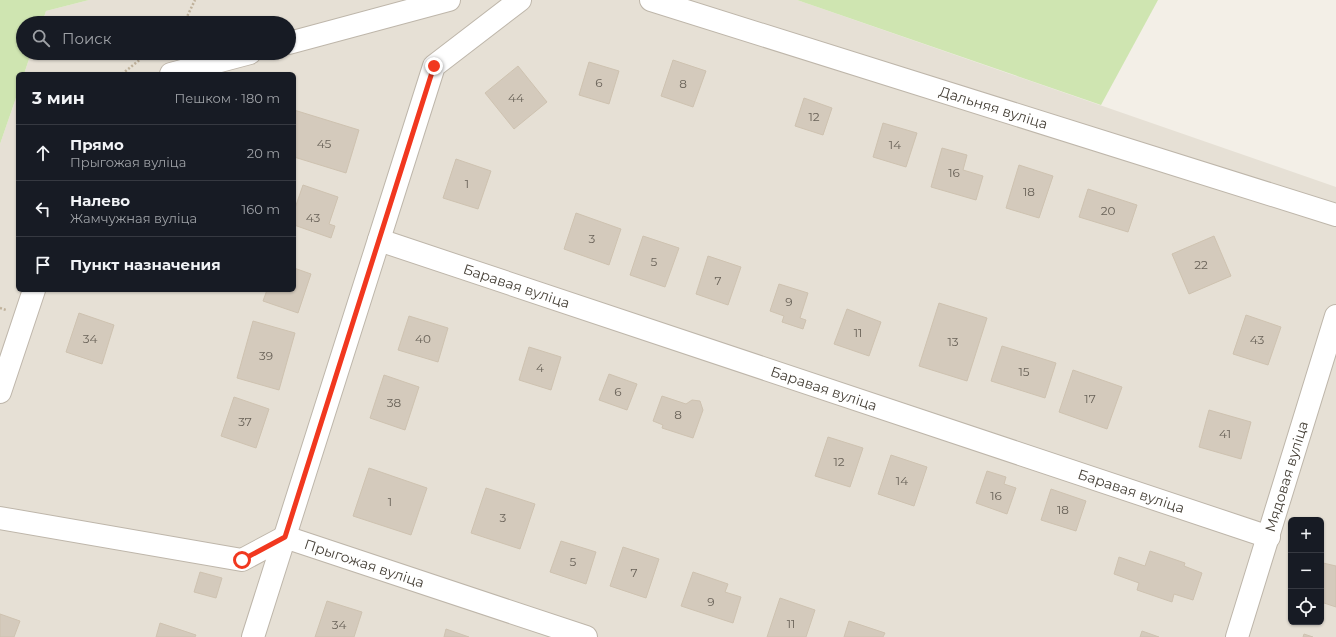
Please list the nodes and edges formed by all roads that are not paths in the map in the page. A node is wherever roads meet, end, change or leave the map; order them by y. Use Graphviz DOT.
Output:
graph roads {
  1 [pos="449,0"];
  2 [pos="520,0"];
  3 [pos="651,0"];
  4 [pos="296,41"];
  5 [pos="224,60"];
  6 [pos="179,72"];
  7 [pos="1336,215"];
  8 [pos="379,240"];
  9 [pos="33,292"];
  10 [pos="1336,316"];
  11 [pos="0,392"];
  12 [pos="0,518"];
  13 [pos="285,537"];
  14 [pos="1269,537"];
  15 [pos="253,637"];
  16 [pos="586,637"];
  17 [pos="1237,637"];
  1 -- 4 [label="street"];
  2 -- 8 [label="street"];
  3 -- 7 [label="street, Дальняя вуліца"];
  5 -- 6 [label="street"];
  8 -- 13 [label="street"];
  8 -- 14 [label="street, Баравая вуліца"];
  9 -- 11 [label="street"];
  10 -- 14 [label="street, Мядовая вуліца"];
  12 -- 13 [label="street, Прыгожая вуліца"];
  13 -- 15 [label="street"];
  13 -- 16 [label="street, Прыгожая вуліца"];
  14 -- 17 [label="street, Мядовая вуліца"];
}
